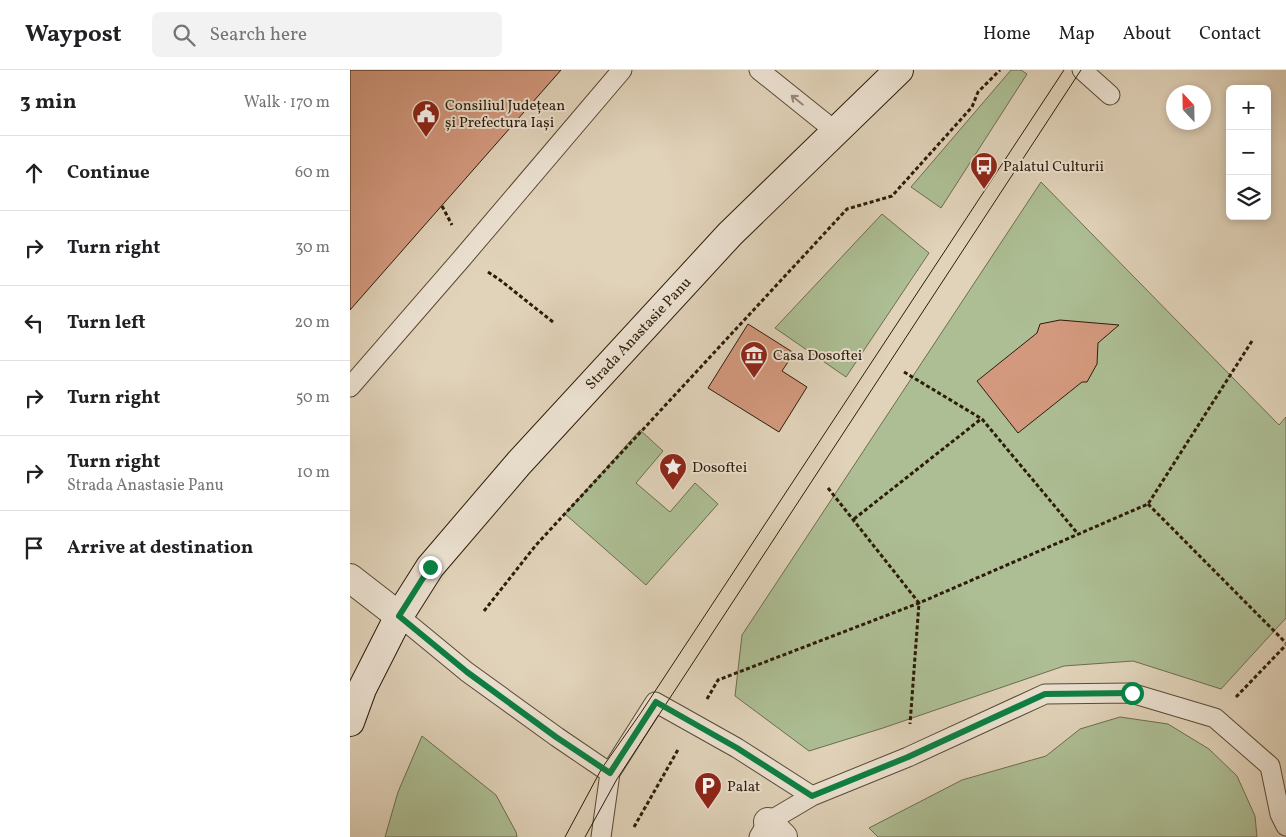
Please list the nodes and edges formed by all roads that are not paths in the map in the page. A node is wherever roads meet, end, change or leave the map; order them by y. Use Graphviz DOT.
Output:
graph roads {
  1 [pos="622,70"];
  2 [pos="760,70"];
  3 [pos="899,70"];
  4 [pos="1082,70"];
  5 [pos="1110,95"];
  6 [pos="835,131"];
  7 [pos="350,387"];
  8 [pos="350,578"];
  9 [pos="399,616"];
  10 [pos="350,722"];
  11 [pos="1278,768"];
  12 [pos="610,773"];
  13 [pos="812,796"];
  14 [pos="1286,826"];
  15 [pos="770,832"];
  16 [pos="601,837"];
  1 -- 7 [label="lane"];
  6 -- 2 [label="lane, one-way"];
  3 -- 6 [label="main road, Strada Anastasie Panu"];
  4 -- 5 [label="lane"];
  6 -- 9 [label="main road, Strada Anastasie Panu"];
  8 -- 9 [label="main road"];
  9 -- 10 [label="main road, Strada Anastasie Panu"];
  9 -- 12 [label="lane"];
  11 -- 13 [label="lane"];
  11 -- 14 [label="lane"];
  12 -- 13 [label="lane"];
  12 -- 16 [label="lane"];
  13 -- 15 [label="lane"];
}
